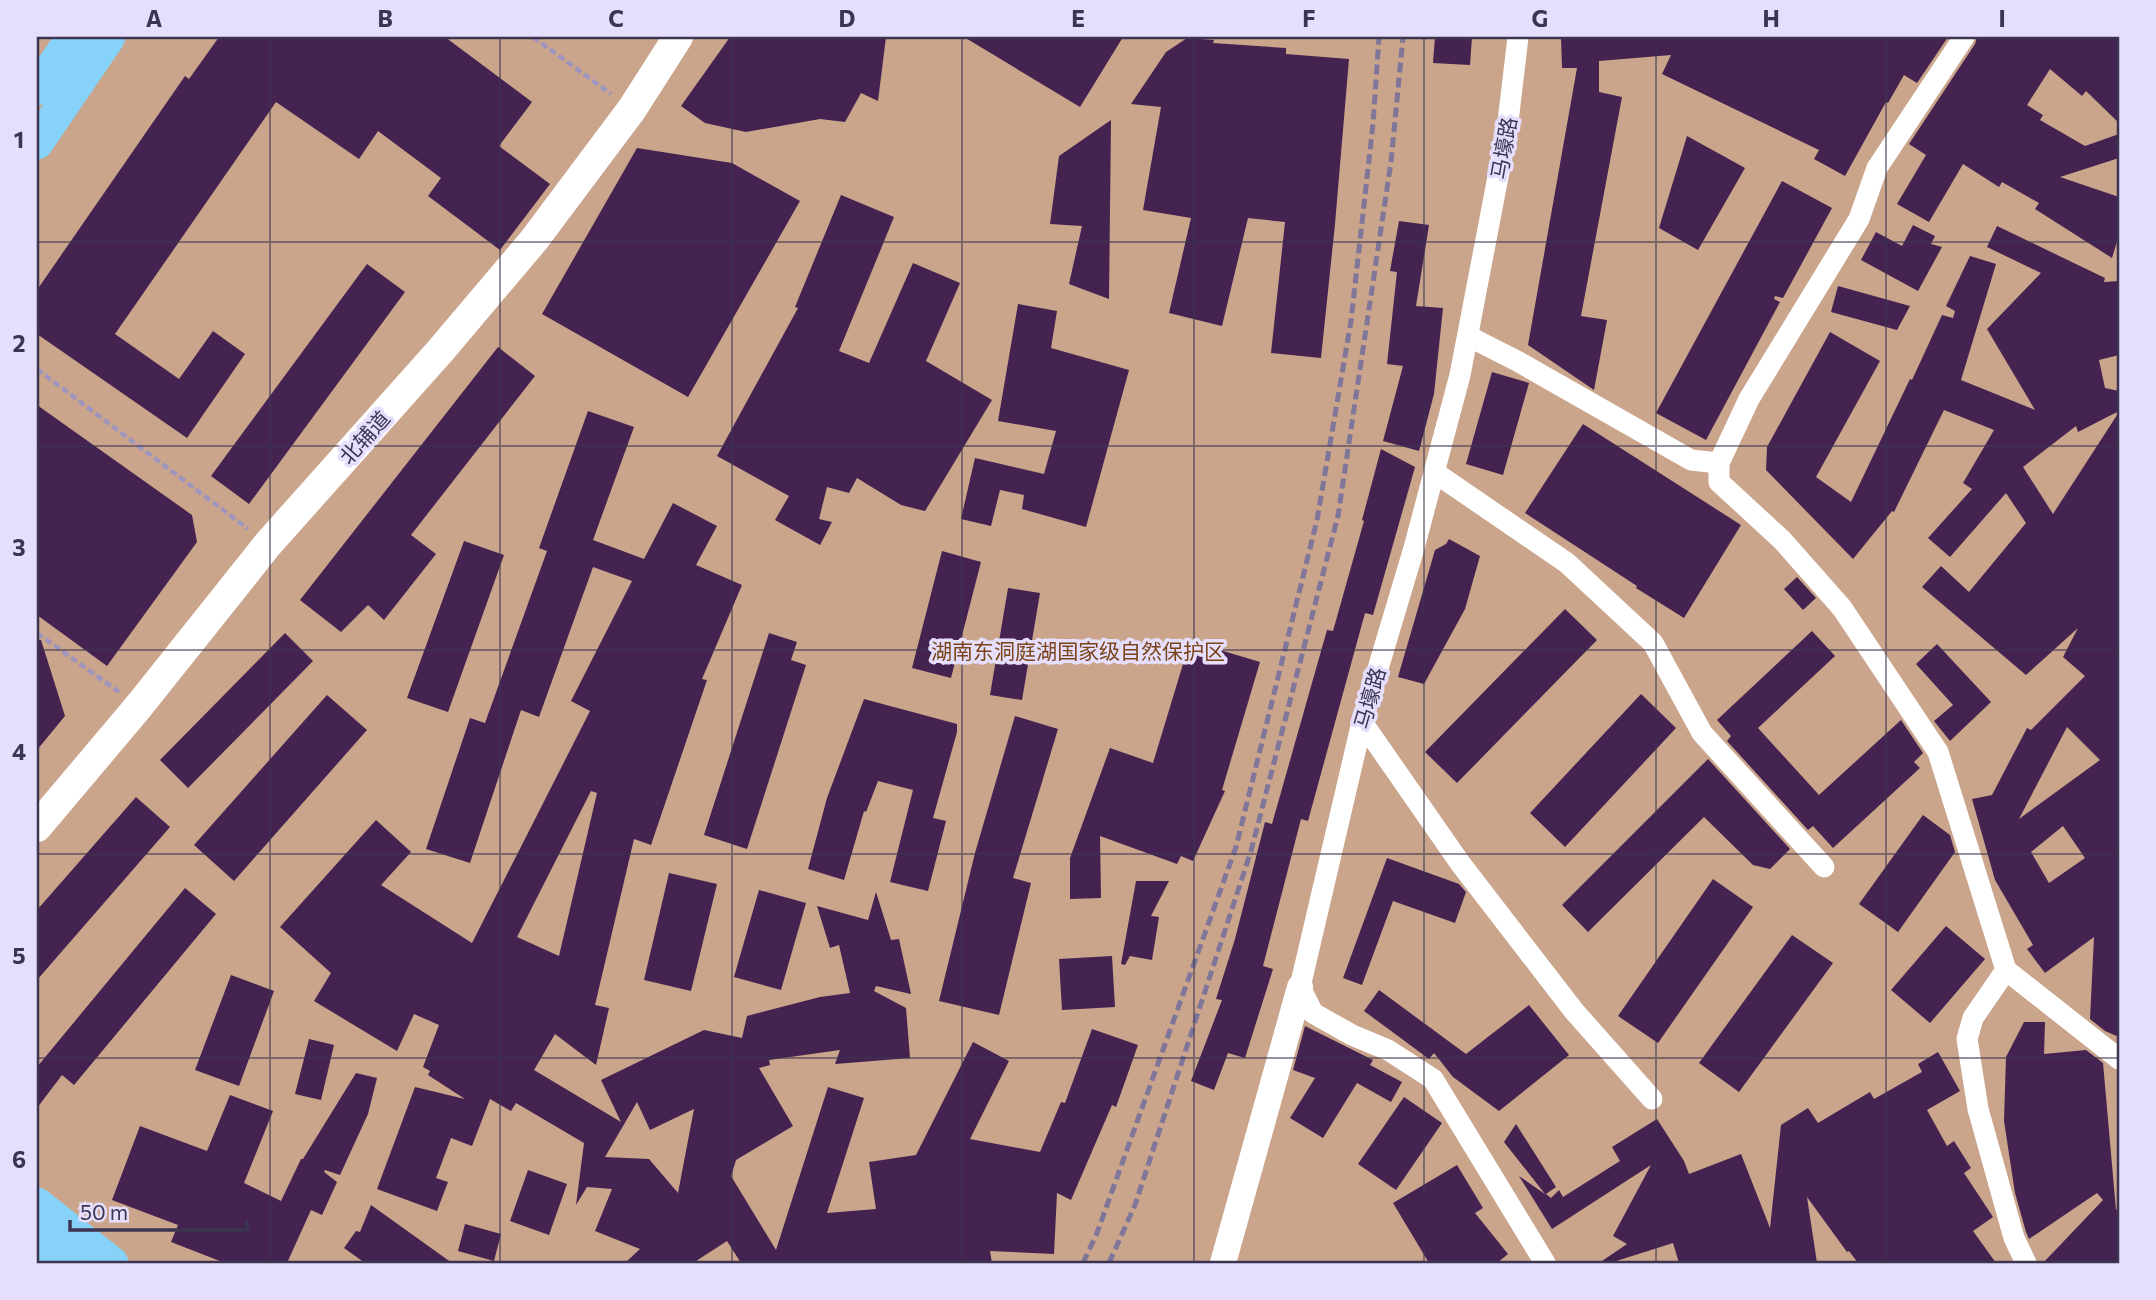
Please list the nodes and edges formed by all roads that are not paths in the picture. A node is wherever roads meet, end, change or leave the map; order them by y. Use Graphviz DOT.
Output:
graph roads {
  1 [pos="72,37"];
  2 [pos="109,37"];
  3 [pos="678,37"];
  4 [pos="1518,37"];
  5 [pos="1964,37"];
  6 [pos="37,89"];
  7 [pos="37,143"];
  8 [pos="1468,336"];
  9 [pos="1719,463"];
  10 [pos="1434,471"];
  11 [pos="1362,722"];
  12 [pos="37,827"];
  13 [pos="1824,867"];
  14 [pos="2006,970"];
  15 [pos="1300,987"];
  16 [pos="2119,1059"];
  17 [pos="1652,1099"];
  18 [pos="37,1205"];
  19 [pos="37,1241"];
  20 [pos="65,1263"];
  21 [pos="112,1263"];
  22 [pos="1223,1263"];
  23 [pos="1545,1263"];
  24 [pos="2026,1263"];
  1 -- 6 [label="main road"];
  2 -- 7 [label="main road"];
  3 -- 12 [label="main road, 北辅道"];
  4 -- 8 [label="street, 马壕路"];
  5 -- 9 [label="street"];
  8 -- 9 [label="street"];
  8 -- 10 [label="street, 马壕路"];
  9 -- 14 [label="street"];
  10 -- 11 [label="street, 马壕路"];
  10 -- 13 [label="street"];
  11 -- 15 [label="street, 马壕路"];
  11 -- 17 [label="street"];
  14 -- 16 [label="street"];
  14 -- 24 [label="street"];
  15 -- 22 [label="street"];
  15 -- 23 [label="street"];
  18 -- 21 [label="main road"];
  19 -- 20 [label="main road"];
}
